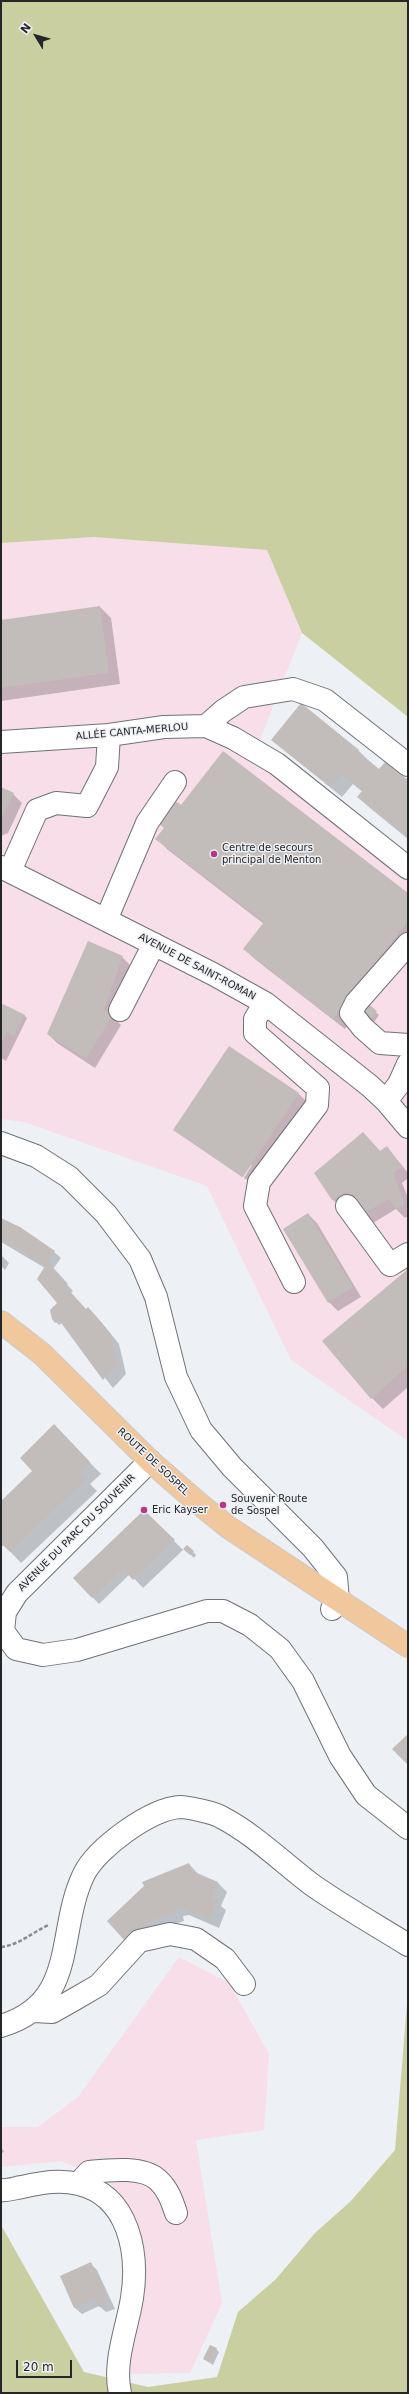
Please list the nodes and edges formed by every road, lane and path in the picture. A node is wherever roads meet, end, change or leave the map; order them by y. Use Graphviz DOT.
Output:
graph roads {
  1 [pos="206,726"];
  2 [pos="109,735"];
  3 [pos="1,742"];
  4 [pos="408,765"];
  5 [pos="175,782"];
  6 [pos="408,868"];
  7 [pos="6,869"];
  8 [pos="106,920"];
  9 [pos="154,944"];
  10 [pos="408,944"];
  11 [pos="264,1003"];
  12 [pos="120,1010"];
  13 [pos="408,1045"];
  14 [pos="408,1064"];
  15 [pos="386,1101"];
  16 [pos="408,1128"];
  17 [pos="1,1143"];
  18 [pos="347,1206"];
  19 [pos="408,1254"];
  20 [pos="294,1282"];
  21 [pos="1,1322"];
  22 [pos="1,1336"];
  23 [pos="146,1465"];
  24 [pos="335,1604"];
  25 [pos="408,1646"];
  26 [pos="408,1660"];
  27 [pos="408,1828"];
  28 [pos="71,1922"];
  29 [pos="408,1945"];
  30 [pos="1,1947"];
  31 [pos="244,1984"];
  32 [pos="34,2010"];
  33 [pos="1,2026"];
  34 [pos="78,2184"];
  35 [pos="1,2190"];
  36 [pos="176,2213"];
  37 [pos="120,2393"];
  1 -- 2 [label="street, ALLÉE CANTA-MERLOU"];
  1 -- 4 [label="street"];
  1 -- 6 [label="street, ALLÉE CANTA-MERLOU"];
  2 -- 3 [label="street, ALLÉE CANTA-MERLOU"];
  2 -- 7 [label="street"];
  5 -- 8 [label="street"];
  7 -- 8 [label="street, AVENUE DE SAINT-ROMAN"];
  8 -- 9 [label="street, AVENUE DE SAINT-ROMAN"];
  9 -- 11 [label="street, AVENUE DE SAINT-ROMAN"];
  9 -- 12 [label="street"];
  10 -- 13 [label="street"];
  11 -- 15 [label="street, AVENUE DE SAINT-ROMAN"];
  11 -- 20 [label="street"];
  14 -- 15 [label="street"];
  15 -- 16 [label="street, AVENUE DE SAINT-ROMAN"];
  17 -- 24 [label="street"];
  18 -- 19 [label="street"];
  21 -- 23 [label="main road, ROUTE DE SOSPEL"];
  22 -- 23 [label="main road, ROUTE DE SOSPEL"];
  23 -- 24 [label="main road, ROUTE DE SOSPEL"];
  23 -- 27 [label="street, AVENUE DU PARC DU SOUVENIR"];
  24 -- 25 [label="main road, ROUTE DE SOSPEL"];
  24 -- 26 [label="main road, ROUTE DE SOSPEL"];
  28 -- 29 [label="street"];
  28 -- 30 [label="path"];
  28 -- 32 [label="street"];
  31 -- 32 [label="street"];
  32 -- 33 [label="street"];
  34 -- 35 [label="street"];
  34 -- 36 [label="street"];
  34 -- 37 [label="street"];
}
